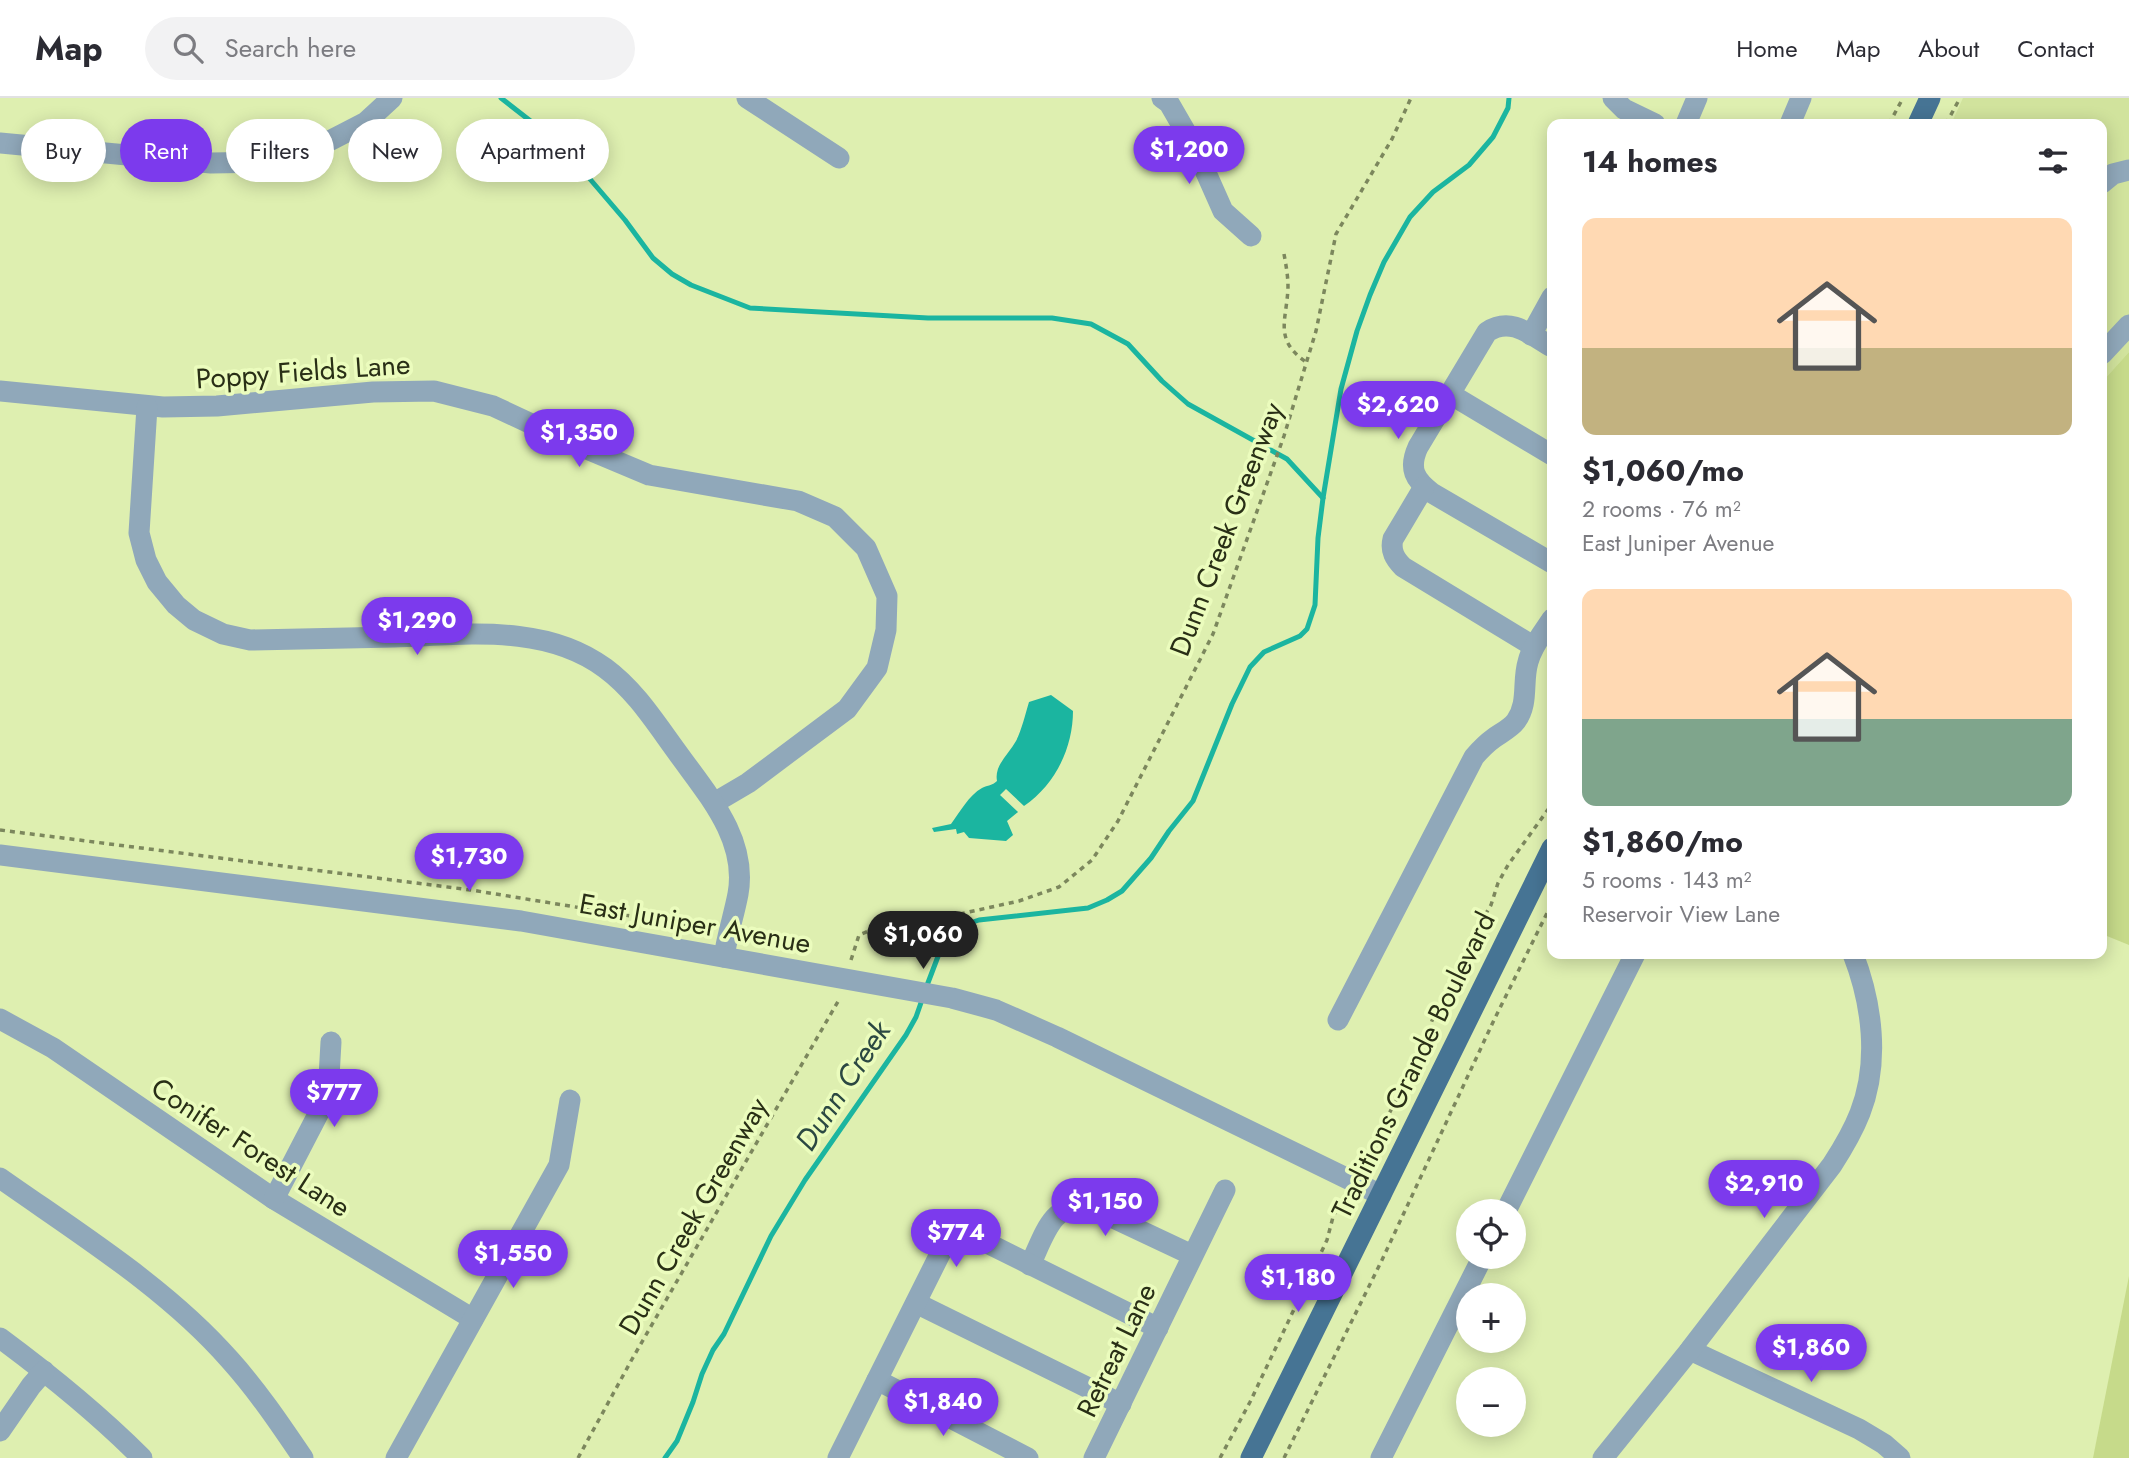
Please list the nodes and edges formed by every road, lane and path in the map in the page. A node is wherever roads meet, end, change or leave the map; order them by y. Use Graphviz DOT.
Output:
graph roads {
  1 [pos="392,98"];
  2 [pos="747,98"];
  3 [pos="1411,98"];
  4 [pos="1614,98"];
  5 [pos="1697,98"];
  6 [pos="1801,98"];
  7 [pos="1903,98"];
  8 [pos="1930,98"];
  9 [pos="1960,98"];
  10 [pos="1169,100"];
  11 [pos="1645,119"];
  12 [pos="1688,119"];
  13 [pos="1792,119"];
  14 [pos="1892,119"];
  15 [pos="1920,119"];
  16 [pos="1949,119"];
  17 [pos="0,143"];
  18 [pos="839,158"];
  19 [pos="2129,170"];
  20 [pos="2107,179"];
  21 [pos="1251,236"];
  22 [pos="1284,254"];
  23 [pos="1547,306"];
  24 [pos="2129,325"];
  25 [pos="1531,335"];
  26 [pos="1547,344"];
  27 [pos="2107,349"];
  28 [pos="1306,363"];
  29 [pos="0,391"];
  30 [pos="1450,394"];
  31 [pos="147,407"];
  32 [pos="1547,452"];
  33 [pos="1424,487"];
  34 [pos="1547,559"];
  35 [pos="1547,626"];
  36 [pos="1533,646"];
  37 [pos="714,803"];
  38 [pos="1547,811"];
  39 [pos="0,830"];
  40 [pos="0,855"];
  41 [pos="1547,858"];
  42 [pos="1547,913"];
  43 [pos="711,929"];
  44 [pos="724,957"];
  45 [pos="1632,959"];
  46 [pos="1855,959"];
  47 [pos="849,966"];
  48 [pos="842,993"];
  49 [pos="0,1019"];
  50 [pos="1338,1020"];
  51 [pos="331,1042"];
  52 [pos="570,1100"];
  53 [pos="1348,1160"];
  54 [pos="0,1178"];
  55 [pos="1225,1190"];
  56 [pos="1381,1195"];
  57 [pos="274,1199"];
  58 [pos="1512,1199"];
  59 [pos="1340,1203"];
  60 [pos="1192,1255"];
  61 [pos="1030,1265"];
  62 [pos="1476,1269"];
  63 [pos="916,1303"];
  64 [pos="473,1319"];
  65 [pos="1158,1328"];
  66 [pos="0,1338"];
  67 [pos="1690,1350"];
  68 [pos="44,1371"];
  69 [pos="877,1380"];
  70 [pos="1121,1404"];
  71 [pos="0,1431"];
  72 [pos="142,1458"];
  73 [pos="303,1458"];
  74 [pos="396,1458"];
  75 [pos="578,1458"];
  76 [pos="838,1458"];
  77 [pos="1028,1458"];
  78 [pos="1094,1458"];
  79 [pos="1220,1458"];
  80 [pos="1251,1458"];
  81 [pos="1284,1458"];
  82 [pos="1381,1458"];
  83 [pos="1603,1458"];
  84 [pos="1900,1458"];
  1 -- 17 [label="street"];
  2 -- 18 [label="street"];
  3 -- 28 [label="path, Dunn Creek Greenway"];
  4 -- 11 [label="street"];
  5 -- 12 [label="street"];
  6 -- 13 [label="street"];
  7 -- 14 [label="path"];
  8 -- 15 [label="main road"];
  9 -- 16 [label="path"];
  10 -- 21 [label="street"];
  19 -- 20 [label="street"];
  22 -- 28 [label="path"];
  23 -- 25 [label="street"];
  24 -- 27 [label="street"];
  25 -- 26 [label="street"];
  25 -- 30 [label="street"];
  28 -- 47 [label="path, Dunn Creek Greenway"];
  29 -- 31 [label="street, Poppy Fields Lane"];
  30 -- 32 [label="street"];
  30 -- 33 [label="street"];
  31 -- 37 [label="street"];
  31 -- 37 [label="street, Poppy Fields Lane"];
  33 -- 34 [label="street"];
  33 -- 36 [label="street"];
  35 -- 36 [label="street"];
  36 -- 50 [label="street"];
  37 -- 44 [label="street"];
  38 -- 53 [label="path"];
  39 -- 43 [label="path"];
  40 -- 44 [label="street, East Juniper Avenue"];
  41 -- 56 [label="main road, Traditions Grande Boulevard"];
  42 -- 81 [label="path"];
  44 -- 56 [label="street, East Juniper Avenue"];
  45 -- 58 [label="street"];
  46 -- 67 [label="street"];
  48 -- 75 [label="path, Dunn Creek Greenway"];
  49 -- 57 [label="street, Conifer Forest Lane"];
  51 -- 57 [label="street"];
  52 -- 64 [label="street"];
  54 -- 73 [label="street"];
  55 -- 60 [label="street, Retreat Lane"];
  56 -- 80 [label="main road, Traditions Grande Boulevard"];
  57 -- 64 [label="street, Conifer Forest Lane"];
  59 -- 79 [label="path"];
  60 -- 61 [label="street"];
  60 -- 65 [label="street, Retreat Lane"];
  61 -- 63 [label="street"];
  61 -- 65 [label="street"];
  62 -- 82 [label="street"];
  63 -- 69 [label="street"];
  63 -- 70 [label="street"];
  64 -- 74 [label="street"];
  65 -- 70 [label="street, Retreat Lane"];
  66 -- 68 [label="street"];
  67 -- 83 [label="street"];
  67 -- 84 [label="street"];
  68 -- 71 [label="street"];
  68 -- 72 [label="street"];
  69 -- 76 [label="street"];
  69 -- 77 [label="street"];
  70 -- 78 [label="street, Retreat Lane"];
}
